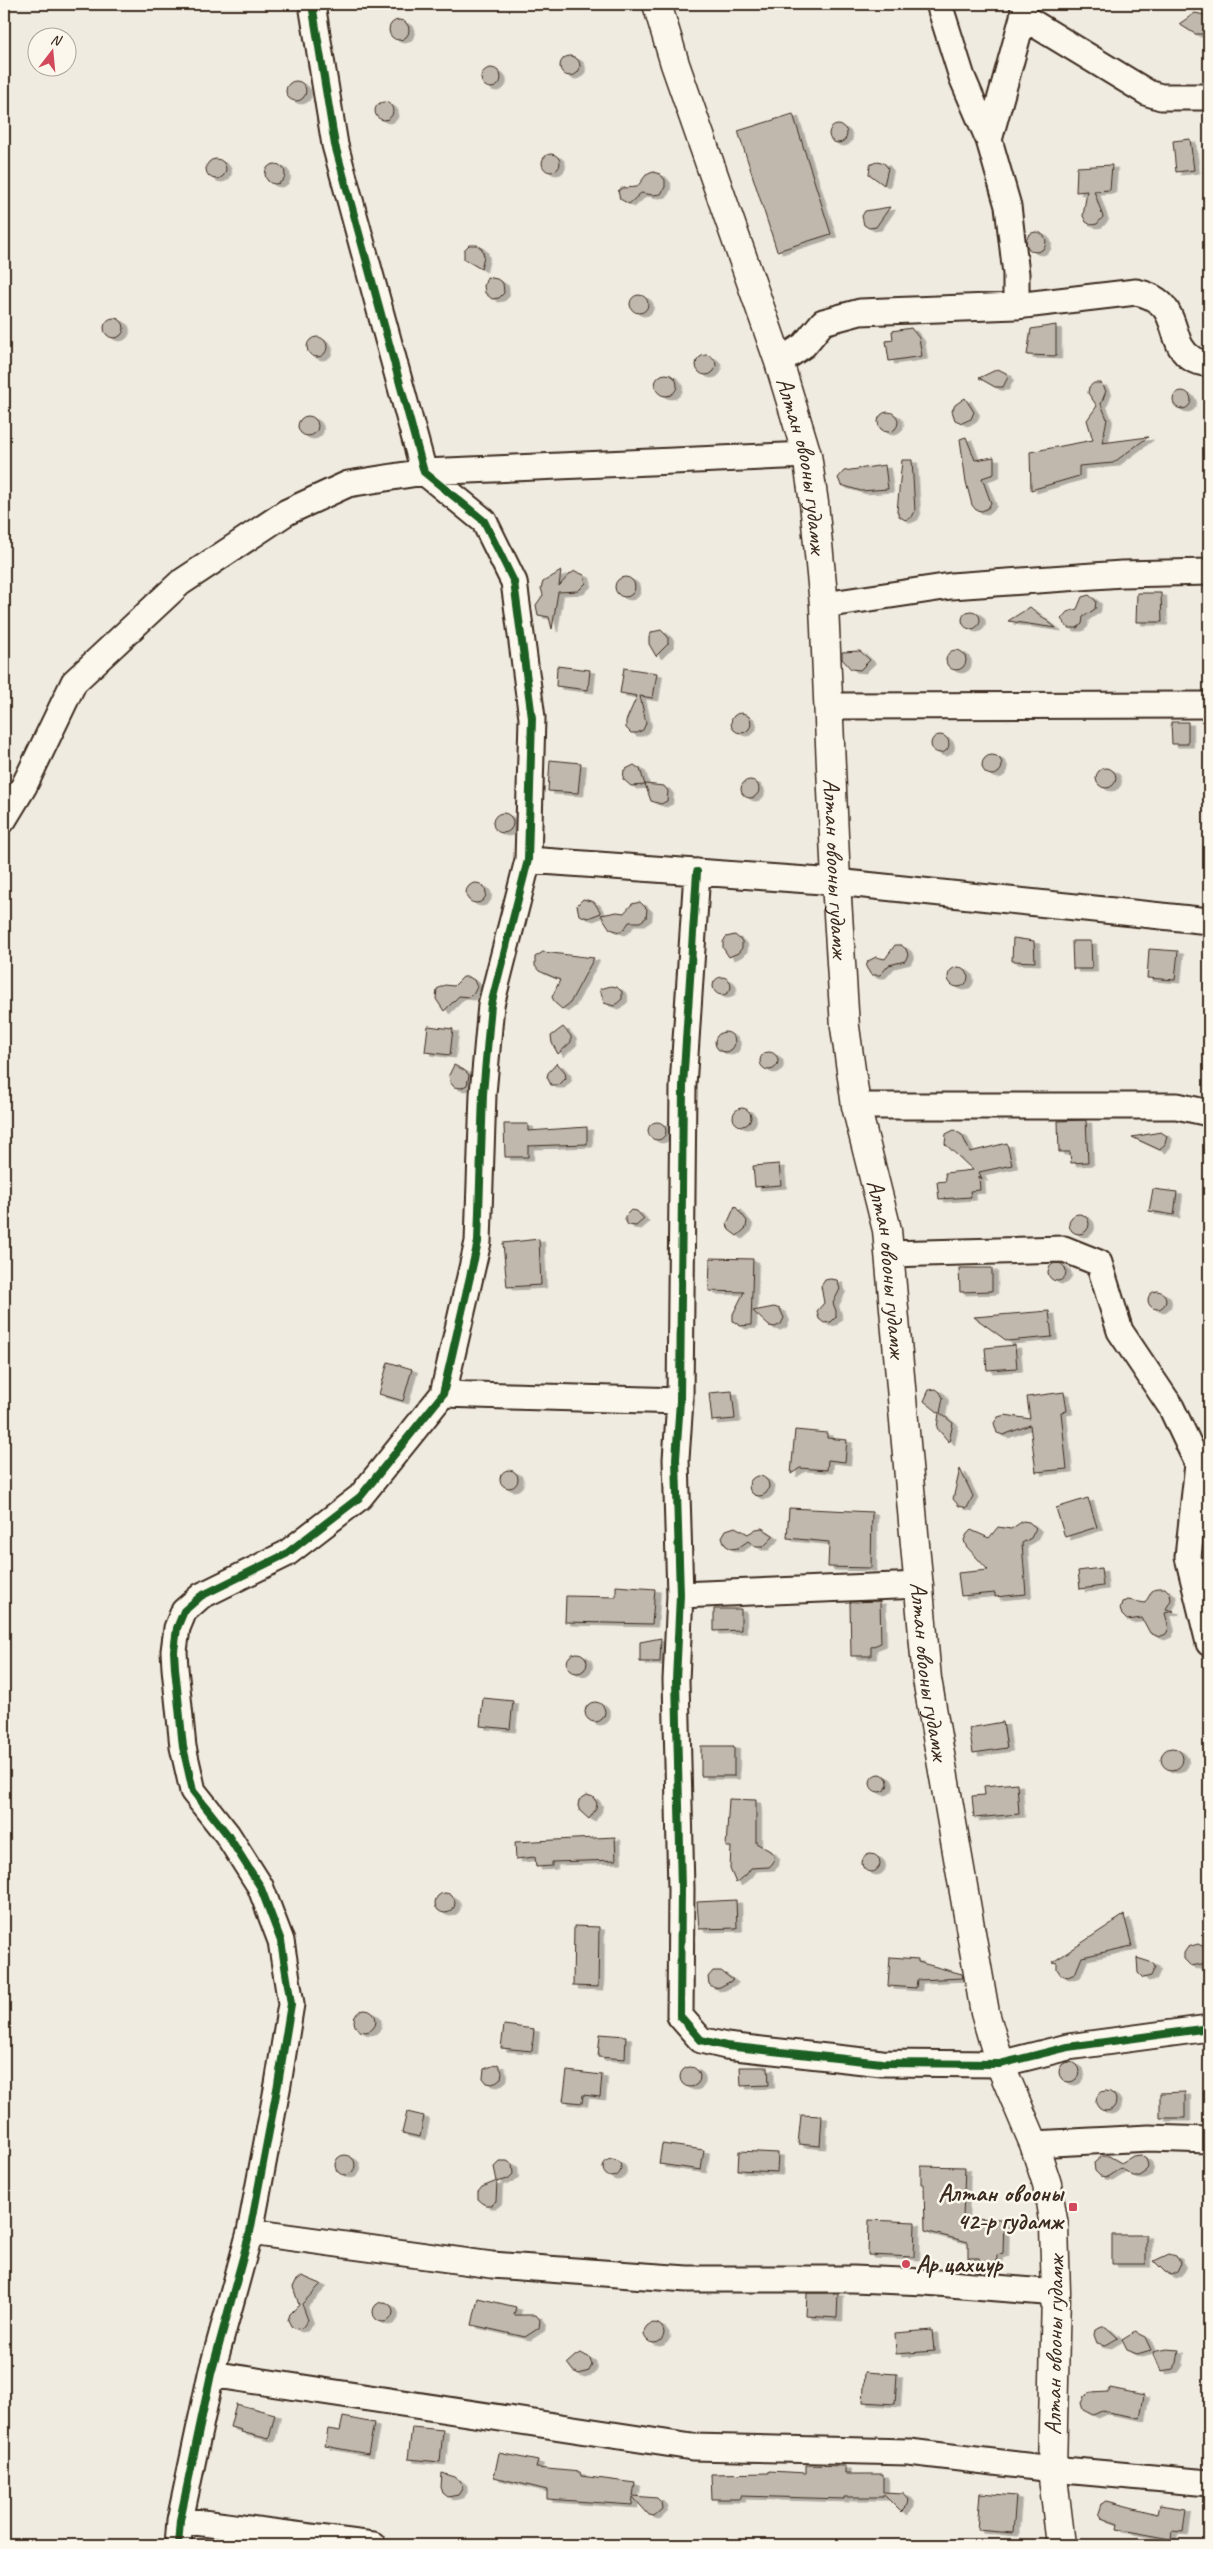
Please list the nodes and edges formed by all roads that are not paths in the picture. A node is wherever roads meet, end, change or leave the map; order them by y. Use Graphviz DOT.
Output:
graph roads {
  1 [pos="312,4"];
  2 [pos="658,4"];
  3 [pos="939,4"];
  4 [pos="1023,10"];
  5 [pos="1209,97"];
  6 [pos="989,140"];
  7 [pos="1016,306"];
  8 [pos="779,362"];
  9 [pos="1209,364"];
  10 [pos="807,455"];
  11 [pos="424,472"];
  12 [pos="1209,572"];
  13 [pos="824,606"];
  14 [pos="1209,705"];
  15 [pos="828,706"];
  16 [pos="4,819"];
  17 [pos="528,860"];
  18 [pos="697,872"];
  19 [pos="836,882"];
  20 [pos="1209,921"];
  21 [pos="856,1106"];
  22 [pos="1209,1112"];
  23 [pos="889,1254"];
  24 [pos="443,1394"];
  25 [pos="680,1401"];
  26 [pos="920,1585"];
  27 [pos="680,1595"];
  28 [pos="1209,1643"];
  29 [pos="1209,2028"];
  30 [pos="1000,2064"];
  31 [pos="1209,2140"];
  32 [pos="1034,2144"];
  33 [pos="250,2232"];
  34 [pos="1056,2293"];
  35 [pos="211,2374"];
  36 [pos="1052,2469"];
  37 [pos="1209,2483"];
  38 [pos="180,2520"];
  39 [pos="178,2545"];
  40 [pos="373,2545"];
  41 [pos="1061,2545"];
  1 -- 11 [label="street"];
  2 -- 8 [label="main road, Алтан овооны гудамж"];
  3 -- 6 [label="street"];
  4 -- 5 [label="street"];
  4 -- 6 [label="street"];
  6 -- 7 [label="street"];
  7 -- 8 [label="street"];
  7 -- 9 [label="street"];
  8 -- 10 [label="main road, Алтан овооны гудамж"];
  10 -- 11 [label="street"];
  10 -- 13 [label="main road, Алтан овооны гудамж"];
  11 -- 16 [label="street"];
  11 -- 17 [label="street"];
  12 -- 13 [label="street"];
  13 -- 15 [label="main road, Алтан овооны гудамж"];
  14 -- 15 [label="street"];
  15 -- 19 [label="main road, Алтан овооны гудамж"];
  17 -- 18 [label="street"];
  17 -- 24 [label="street"];
  18 -- 19 [label="street"];
  18 -- 25 [label="street"];
  19 -- 20 [label="street"];
  19 -- 21 [label="main road, Алтан овооны гудамж"];
  21 -- 22 [label="street"];
  21 -- 23 [label="main road, Алтан овооны гудамж"];
  23 -- 26 [label="main road, Алтан овооны гудамж"];
  23 -- 28 [label="street"];
  24 -- 25 [label="street"];
  24 -- 33 [label="street"];
  25 -- 27 [label="street"];
  26 -- 27 [label="street"];
  26 -- 30 [label="main road, Алтан овооны гудамж"];
  27 -- 30 [label="street"];
  29 -- 30 [label="street"];
  30 -- 32 [label="main road, Алтан овооны гудамж"];
  31 -- 32 [label="street"];
  32 -- 34 [label="main road, Алтан овооны гудамж"];
  33 -- 34 [label="street"];
  33 -- 35 [label="street"];
  34 -- 36 [label="main road, Алтан овооны гудамж"];
  35 -- 36 [label="street"];
  35 -- 38 [label="street"];
  36 -- 37 [label="street"];
  36 -- 41 [label="main road, Алтан овооны гудамж"];
  38 -- 39 [label="street"];
  38 -- 40 [label="street"];
}
